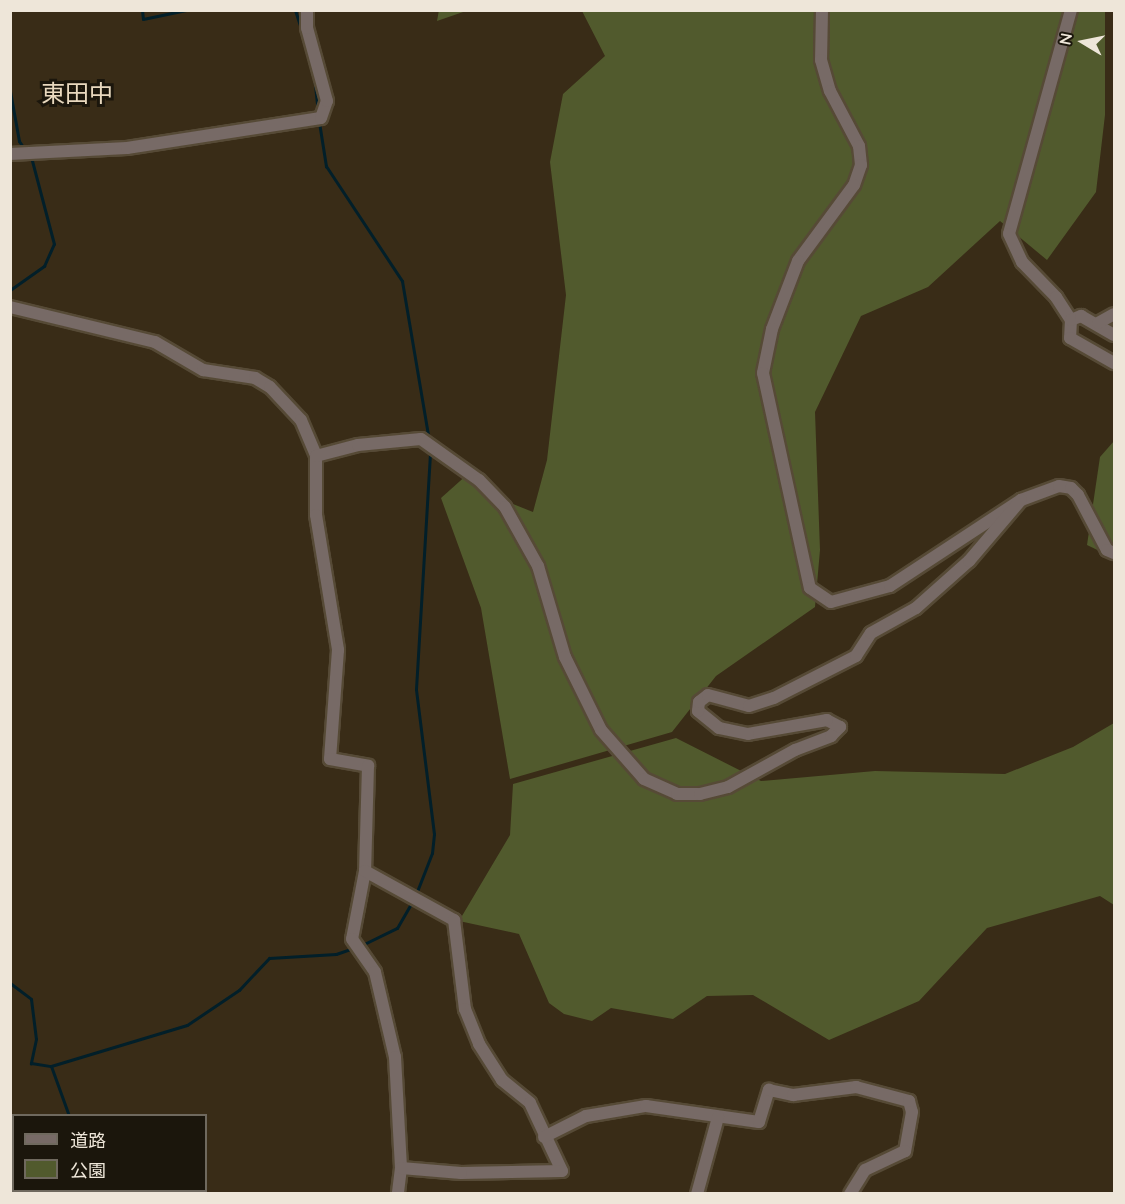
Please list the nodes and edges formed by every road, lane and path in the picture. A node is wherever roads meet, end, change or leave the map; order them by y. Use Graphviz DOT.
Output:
graph roads {
  1 [pos="307,10"];
  2 [pos="822,10"];
  3 [pos="1071,10"];
  4 [pos="10,154"];
  5 [pos="10,307"];
  6 [pos="1114,314"];
  7 [pos="1071,320"];
  8 [pos="1098,324"];
  9 [pos="1114,335"];
  10 [pos="1114,363"];
  11 [pos="316,456"];
  12 [pos="1021,500"];
  13 [pos="1114,553"];
  14 [pos="365,871"];
  15 [pos="718,1117"];
  16 [pos="544,1137"];
  17 [pos="400,1168"];
  18 [pos="398,1194"];
  19 [pos="697,1194"];
  20 [pos="849,1194"];
  1 -- 4 [label="street"];
  2 -- 12 [label="street"];
  3 -- 7 [label="street"];
  5 -- 11 [label="street"];
  6 -- 8 [label="street"];
  7 -- 8 [label="street"];
  7 -- 10 [label="street"];
  8 -- 9 [label="street"];
  11 -- 12 [label="street"];
  11 -- 14 [label="street"];
  12 -- 13 [label="street"];
  14 -- 16 [label="street"];
  14 -- 17 [label="street"];
  15 -- 16 [label="street"];
  15 -- 19 [label="street"];
  15 -- 20 [label="street"];
  16 -- 17 [label="street"];
  17 -- 18 [label="street"];
}
